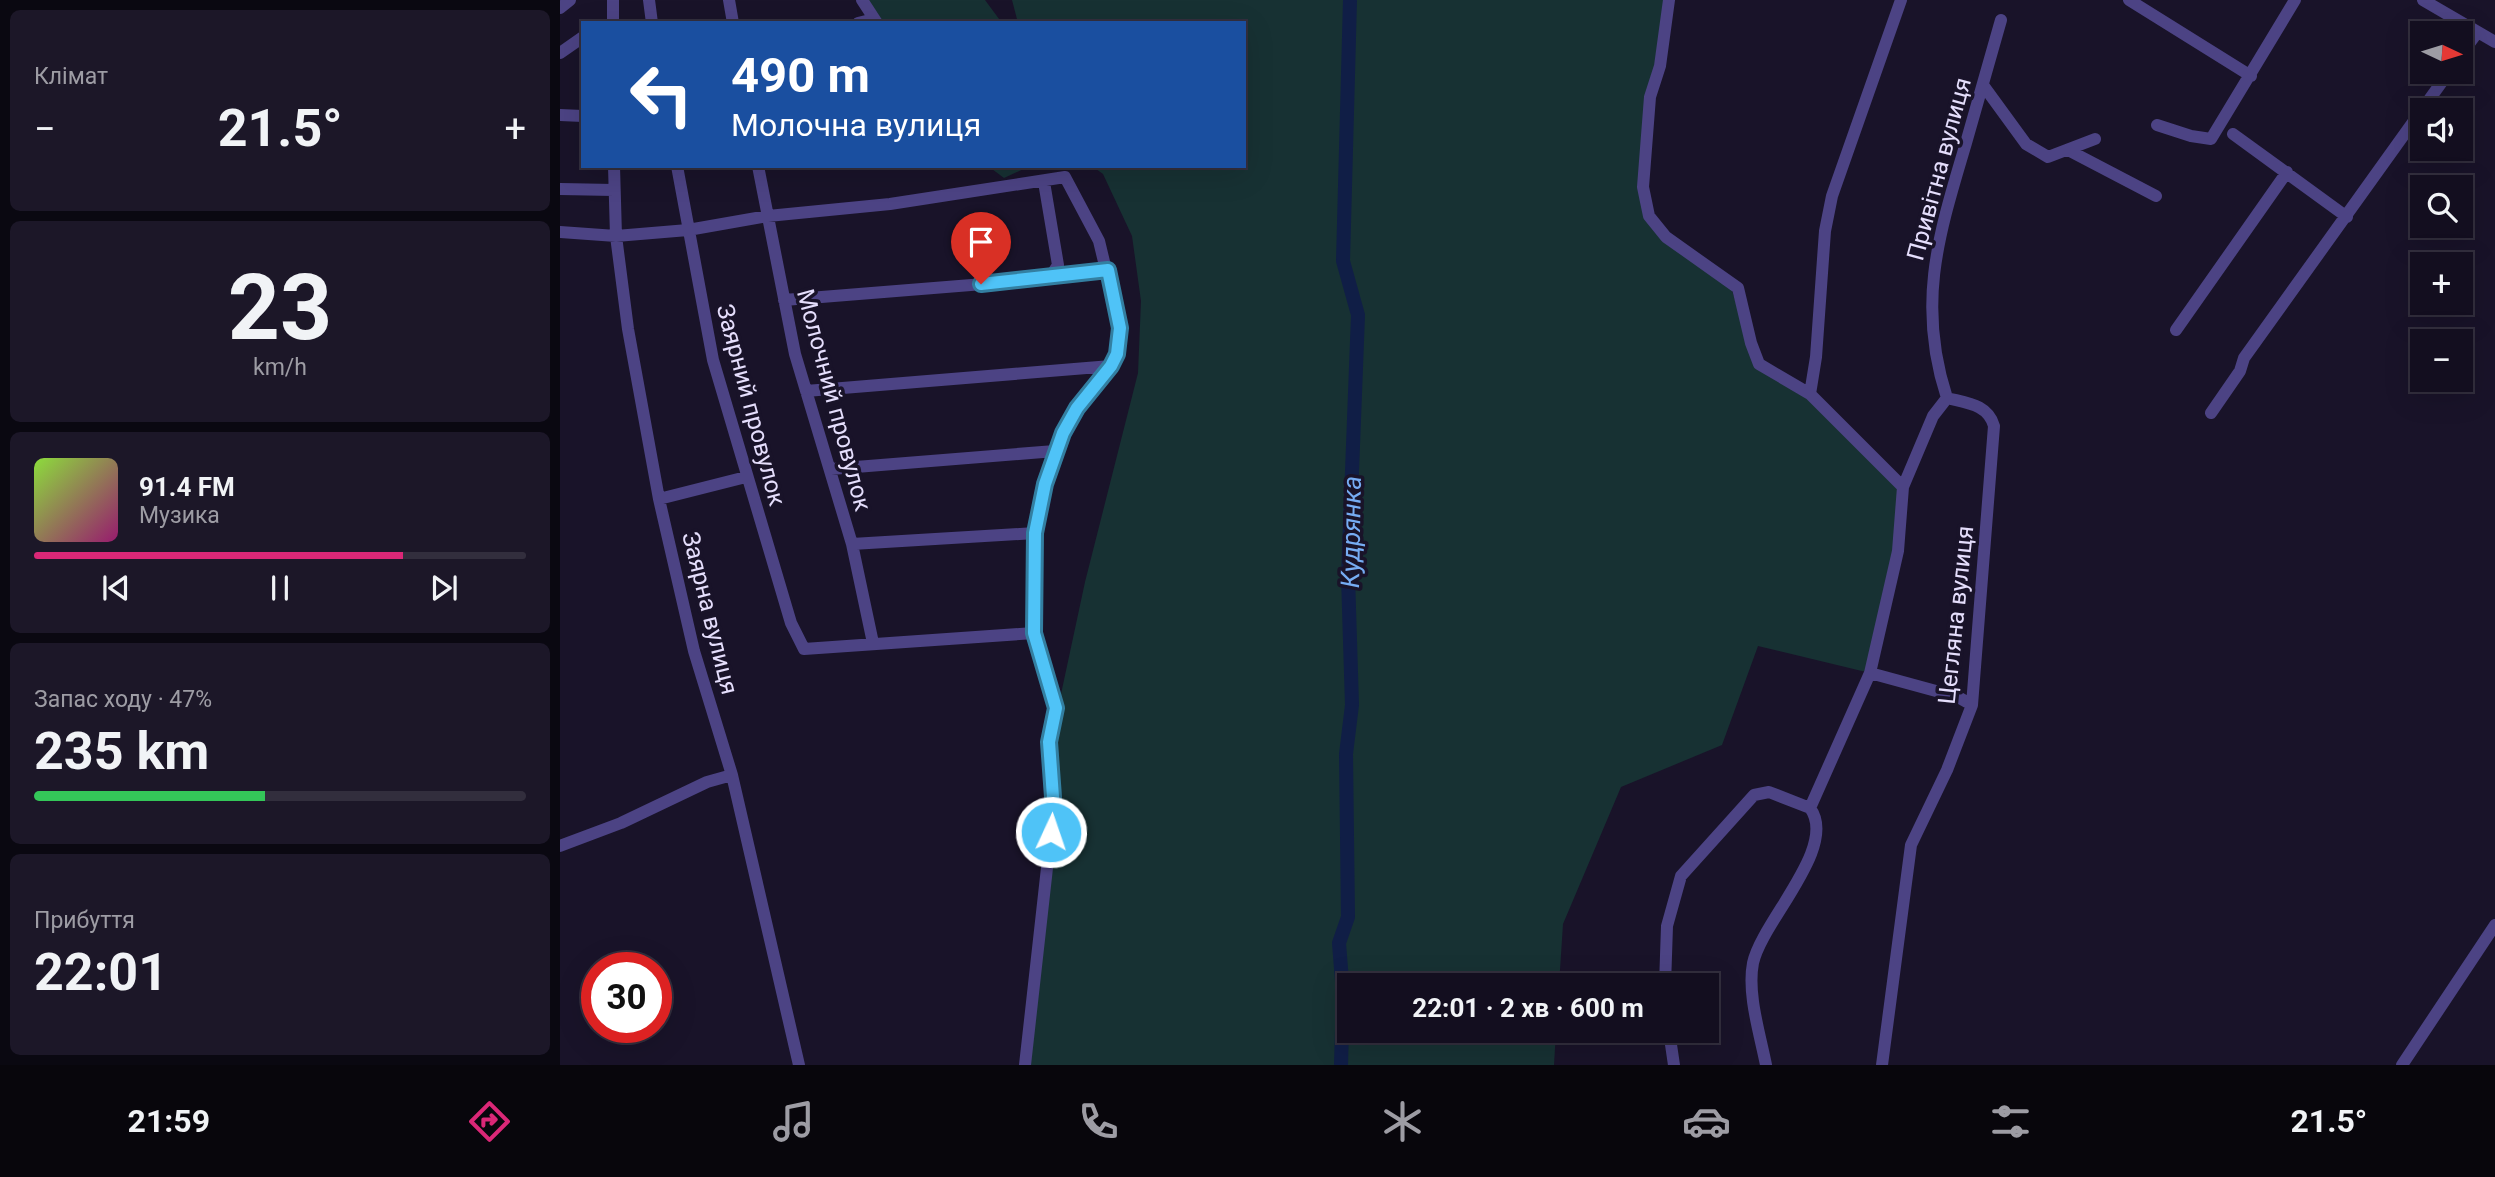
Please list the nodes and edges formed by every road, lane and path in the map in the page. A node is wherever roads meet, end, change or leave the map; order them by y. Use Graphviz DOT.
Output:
graph roads {
  1 [pos="570,0"];
  2 [pos="613,0"];
  3 [pos="649,0"];
  4 [pos="729,0"];
  5 [pos="862,0"];
  6 [pos="1669,0"];
  7 [pos="1901,0"];
  8 [pos="2129,0"];
  9 [pos="2295,0"];
  10 [pos="2423,0"];
  11 [pos="560,8"];
  12 [pos="610,20"];
  13 [pos="2001,20"];
  14 [pos="652,21"];
  15 [pos="733,21"];
  16 [pos="876,21"];
  17 [pos="2477,33"];
  18 [pos="581,38"];
  19 [pos="2473,38"];
  20 [pos="2495,42"];
  21 [pos="560,53"];
  22 [pos="2251,76"];
  23 [pos="2440,84"];
  24 [pos="1983,85"];
  25 [pos="560,115"];
  26 [pos="581,116"];
  27 [pos="2157,125"];
  28 [pos="2233,134"];
  29 [pos="2095,139"];
  30 [pos="2068,150"];
  31 [pos="614,168"];
  32 [pos="677,168"];
  33 [pos="758,168"];
  34 [pos="2287,172"];
  35 [pos="1044,182"];
  36 [pos="560,189"];
  37 [pos="614,190"];
  38 [pos="2156,197"];
  39 [pos="768,216"];
  40 [pos="2347,216"];
  41 [pos="688,230"];
  42 [pos="560,232"];
  43 [pos="616,236"];
  44 [pos="1108,270"];
  45 [pos="1050,277"];
  46 [pos="784,300"];
  47 [pos="2176,330"];
  48 [pos="1111,366"];
  49 [pos="806,391"];
  50 [pos="1810,394"];
  51 [pos="1947,398"];
  52 [pos="2211,413"];
  53 [pos="1055,451"];
  54 [pos="831,469"];
  55 [pos="747,477"];
  56 [pos="1903,487"];
  57 [pos="659,499"];
  58 [pos="1035,533"];
  59 [pos="852,544"];
  60 [pos="1034,633"];
  61 [pos="873,643"];
  62 [pos="1870,673"];
  63 [pos="1972,705"];
  64 [pos="732,775"];
  65 [pos="1810,808"];
  66 [pos="560,846"];
  67 [pos="2495,925"];
  68 [pos="1665,973"];
  69 [pos="1671,1043"];
  70 [pos="799,1065"];
  71 [pos="1025,1065"];
  72 [pos="1674,1065"];
  73 [pos="1766,1065"];
  74 [pos="1882,1065"];
  75 [pos="2402,1065"];
  1 -- 11 [label="street"];
  2 -- 12 [label="street"];
  3 -- 14 [label="street"];
  4 -- 15 [label="street"];
  5 -- 16 [label="street"];
  6 -- 50 [label="street"];
  7 -- 50 [label="street"];
  8 -- 22 [label="street"];
  9 -- 22 [label="street"];
  10 -- 17 [label="street"];
  13 -- 24 [label="street, Привітна вулиця"];
  17 -- 19 [label="street"];
  17 -- 20 [label="street"];
  18 -- 21 [label="street"];
  22 -- 27 [label="street"];
  23 -- 40 [label="street"];
  24 -- 30 [label="street"];
  24 -- 51 [label="street, Привітна вулиця"];
  25 -- 26 [label="street"];
  28 -- 34 [label="street"];
  29 -- 30 [label="street"];
  30 -- 38 [label="street"];
  31 -- 37 [label="street, Заярна вулиця"];
  32 -- 41 [label="street, Заярний провулок"];
  33 -- 39 [label="street, Молочний провулок"];
  34 -- 40 [label="street"];
  34 -- 47 [label="street"];
  35 -- 39 [label="street"];
  35 -- 44 [label="street"];
  35 -- 45 [label="street"];
  36 -- 37 [label="street"];
  37 -- 43 [label="street, Заярна вулиця"];
  39 -- 41 [label="street"];
  39 -- 46 [label="street, Молочний провулок"];
  40 -- 52 [label="street"];
  41 -- 43 [label="street"];
  41 -- 55 [label="street, Заярний провулок"];
  42 -- 43 [label="street"];
  43 -- 57 [label="street, Заярна вулиця"];
  44 -- 45 [label="street"];
  44 -- 48 [label="street"];
  45 -- 46 [label="street"];
  46 -- 49 [label="street, Молочний провулок"];
  48 -- 49 [label="street"];
  48 -- 53 [label="street"];
  49 -- 54 [label="street, Молочний провулок"];
  50 -- 56 [label="street"];
  51 -- 56 [label="street"];
  51 -- 63 [label="street, Цегляна вулиця"];
  53 -- 54 [label="street"];
  53 -- 58 [label="street"];
  54 -- 59 [label="street, Молочний провулок"];
  55 -- 57 [label="street"];
  55 -- 61 [label="street, Заярний провулок"];
  56 -- 62 [label="street"];
  57 -- 64 [label="street, Заярна вулиця"];
  58 -- 59 [label="street"];
  58 -- 60 [label="street"];
  59 -- 61 [label="street, Молочний провулок"];
  60 -- 61 [label="street"];
  60 -- 71 [label="street"];
  62 -- 63 [label="street"];
  62 -- 65 [label="street"];
  63 -- 74 [label="street, Цегляна вулиця"];
  64 -- 66 [label="street"];
  64 -- 70 [label="street, Заярна вулиця"];
  65 -- 68 [label="street"];
  65 -- 73 [label="street"];
  67 -- 75 [label="street"];
  69 -- 72 [label="street"];
}
